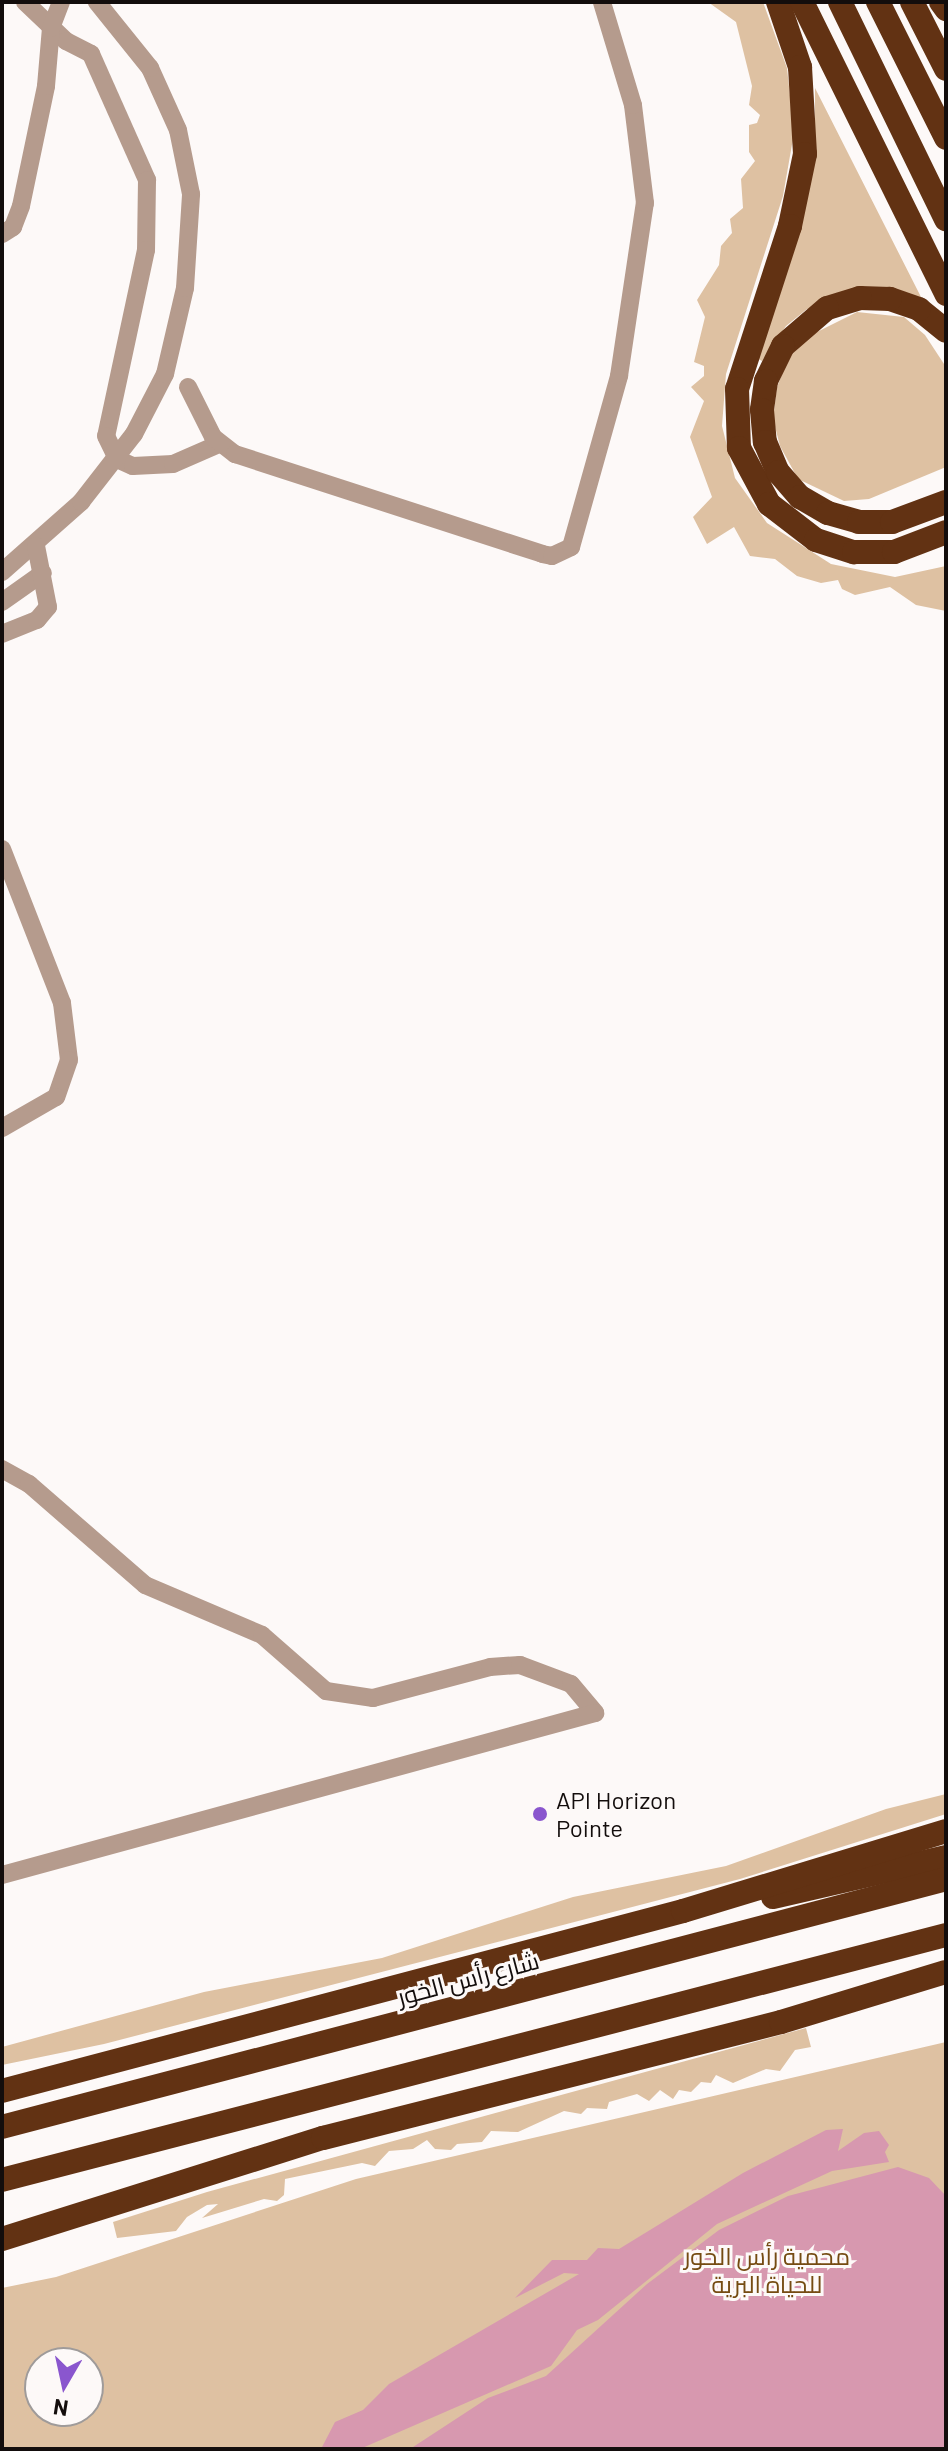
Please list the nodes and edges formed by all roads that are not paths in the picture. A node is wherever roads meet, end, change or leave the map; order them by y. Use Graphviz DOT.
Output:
graph roads {
  1 [pos="25,2"];
  2 [pos="61,2"];
  3 [pos="97,2"];
  4 [pos="602,2"];
  5 [pos="778,2"];
  6 [pos="802,2"];
  7 [pos="840,2"];
  8 [pos="878,2"];
  9 [pos="912,2"];
  10 [pos="941,2"];
  11 [pos="946,9"];
  12 [pos="51,28"];
  13 [pos="946,69"];
  14 [pos="946,138"];
  15 [pos="946,219"];
  16 [pos="2,234"];
  17 [pos="946,294"];
  18 [pos="946,331"];
  19 [pos="188,387"];
  20 [pos="219,444"];
  21 [pos="117,459"];
  22 [pos="946,502"];
  23 [pos="946,532"];
  24 [pos="36,546"];
  25 [pos="2,572"];
  26 [pos="43,573"];
  27 [pos="2,602"];
  28 [pos="2,634"];
  29 [pos="2,849"];
  30 [pos="2,1128"];
  31 [pos="2,1469"];
  32 [pos="946,1831"];
  33 [pos="946,1857"];
  34 [pos="2,1875"];
  35 [pos="946,1879"];
  36 [pos="683,1911"];
  37 [pos="946,1935"];
  38 [pos="946,1972"];
  39 [pos="106,2065"];
  40 [pos="2,2080"];
  41 [pos="2,2091"];
  42 [pos="2,2127"];
  43 [pos="2,2180"];
  44 [pos="2,2239"];
  1 -- 12 [label="street"];
  2 -- 12 [label="street"];
  3 -- 21 [label="street"];
  4 -- 20 [label="street"];
  5 -- 23 [label="highway"];
  6 -- 17 [label="highway"];
  7 -- 15 [label="highway"];
  8 -- 14 [label="highway"];
  9 -- 13 [label="highway"];
  10 -- 11 [label="highway"];
  12 -- 16 [label="street"];
  12 -- 21 [label="street"];
  18 -- 22 [label="highway"];
  19 -- 20 [label="street"];
  20 -- 21 [label="street"];
  21 -- 24 [label="street"];
  24 -- 25 [label="street"];
  24 -- 26 [label="street"];
  26 -- 27 [label="street"];
  26 -- 28 [label="street"];
  29 -- 30 [label="street"];
  31 -- 34 [label="street"];
  32 -- 36 [label="highway"];
  33 -- 36 [label="highway"];
  35 -- 42 [label="highway, شارع رأس الخور"];
  36 -- 39 [label="highway"];
  37 -- 43 [label="highway"];
  38 -- 44 [label="highway"];
  39 -- 40 [label="highway"];
  39 -- 41 [label="highway"];
}
